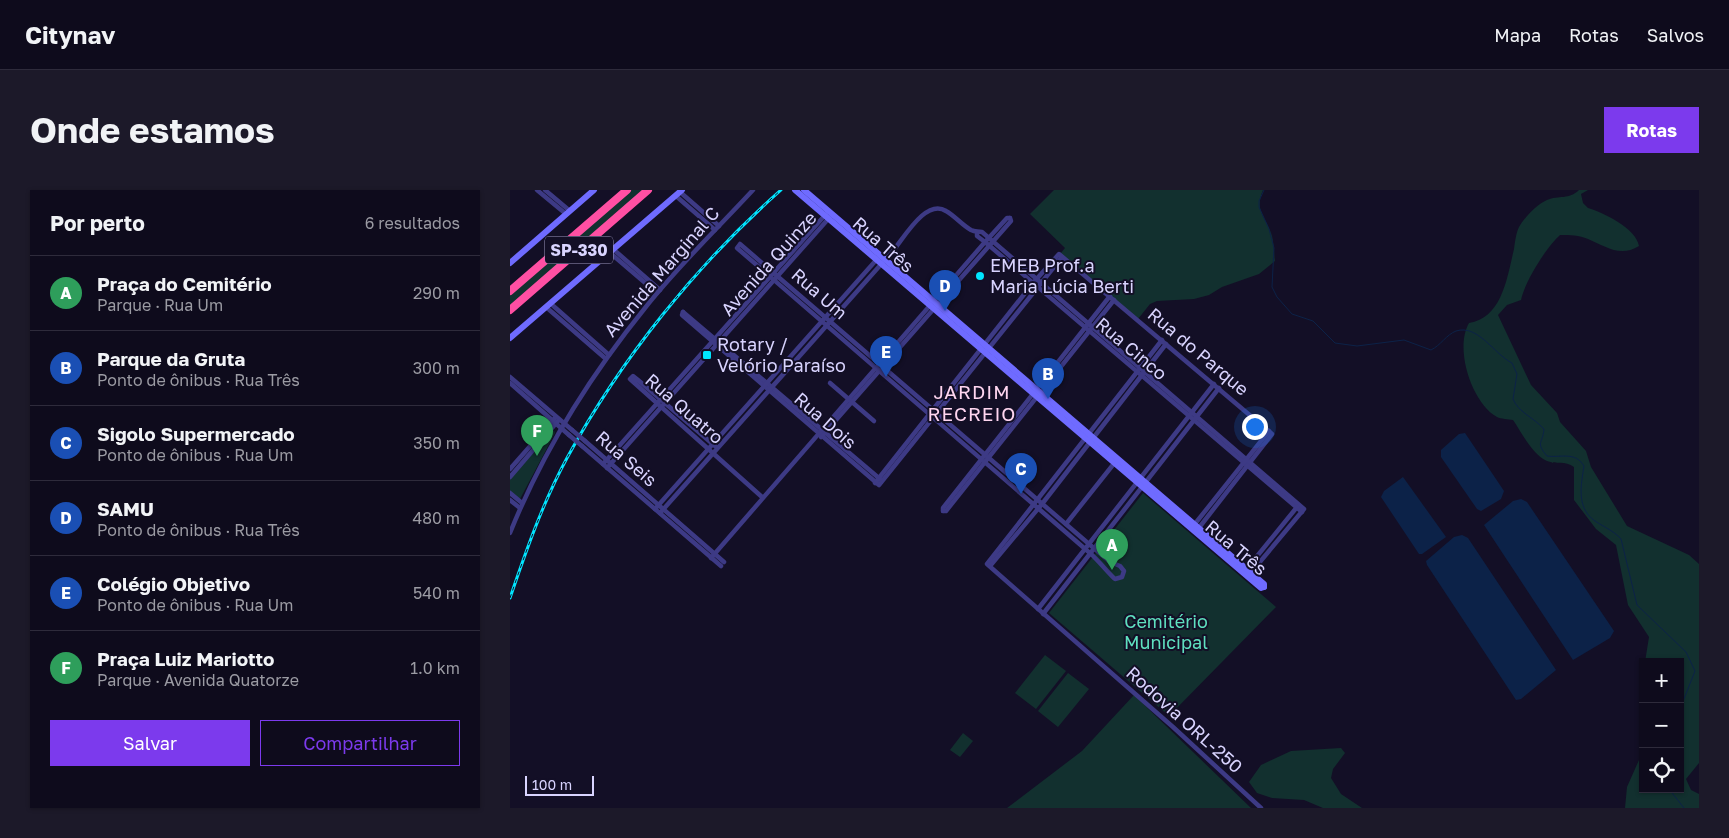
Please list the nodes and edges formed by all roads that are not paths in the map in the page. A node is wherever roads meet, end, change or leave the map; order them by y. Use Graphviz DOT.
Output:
graph roads {
  1 [pos="537,190"];
  2 [pos="545,190"];
  3 [pos="594,190"];
  4 [pos="627,190"];
  5 [pos="648,190"];
  6 [pos="753,190"];
  7 [pos="795,190"];
  8 [pos="804,190"];
  9 [pos="679,193"];
  10 [pos="568,213"];
  11 [pos="828,215"];
  12 [pos="717,228"];
  13 [pos="989,242"];
  14 [pos="611,250"];
  15 [pos="881,259"];
  16 [pos="510,263"];
  17 [pos="774,276"];
  18 [pos="1036,283"];
  19 [pos="510,291"];
  20 [pos="658,291"];
  21 [pos="1110,296"];
  22 [pos="1114,300"];
  23 [pos="548,305"];
  24 [pos="934,305"];
  25 [pos="510,310"];
  26 [pos="826,322"];
  27 [pos="1088,327"];
  28 [pos="510,338"];
  29 [pos="1162,340"];
  30 [pos="716,341"];
  31 [pos="1166,344"];
  32 [pos="985,349"];
  33 [pos="607,357"];
  34 [pos="877,366"];
  35 [pos="1138,369"];
  36 [pos="882,370"];
  37 [pos="1143,374"];
  38 [pos="510,377"];
  39 [pos="636,382"];
  40 [pos="510,383"];
  41 [pos="830,383"];
  42 [pos="1216,386"];
  43 [pos="769,387"];
  44 [pos="1036,392"];
  45 [pos="850,400"];
  46 [pos="661,403"];
  47 [pos="933,415"];
  48 [pos="1193,416"];
  49 [pos="874,421"];
  50 [pos="558,422"];
  51 [pos="820,434"];
  52 [pos="1089,438"];
  53 [pos="584,444"];
  54 [pos="713,445"];
  55 [pos="718,449"];
  56 [pos="711,451"];
  57 [pos="984,458"];
  58 [pos="1116,461"];
  59 [pos="605,462"];
  60 [pos="1247,463"];
  61 [pos="609,466"];
  62 [pos="510,469"];
  63 [pos="510,477"];
  64 [pos="1138,480"];
  65 [pos="1144,485"];
  66 [pos="510,493"];
  67 [pos="762,497"];
  68 [pos="510,500"];
  69 [pos="1040,502"];
  70 [pos="521,506"];
  71 [pos="1036,506"];
  72 [pos="1298,506"];
  73 [pos="659,509"];
  74 [pos="1066,524"];
  75 [pos="1195,528"];
  76 [pos="510,533"];
  77 [pos="1089,544"];
  78 [pos="1086,549"];
  79 [pos="1095,549"];
  80 [pos="711,554"];
  81 [pos="1091,554"];
  82 [pos="722,564"];
  83 [pos="1247,573"];
  84 [pos="1038,609"];
  85 [pos="1044,614"];
  86 [pos="1261,808"];
  1 -- 10 [label="street"];
  2 -- 10 [label="street"];
  3 -- 10 [label="street"];
  4 -- 19 [label="highway, SP-330"];
  5 -- 25 [label="highway, SP-330"];
  6 -- 12 [label="street, Avenida Marginal C"];
  7 -- 11 [label="street, Rua Três"];
  8 -- 11 [label="street, Rua Três"];
  9 -- 12 [label="street"];
  9 -- 14 [label="street"];
  10 -- 16 [label="street"];
  11 -- 15 [label="street, Rua Três"];
  11 -- 17 [label="street, Avenida Quinze"];
  12 -- 20 [label="street, Avenida Marginal C"];
  13 -- 13 [label="street"];
  13 -- 15 [label="street, Rua Cinco"];
  13 -- 18 [label="street, Rua Cinco"];
  13 -- 24 [label="street"];
  14 -- 20 [label="street"];
  14 -- 23 [label="street"];
  15 -- 24 [label="street, Rua Três"];
  15 -- 26 [label="street"];
  17 -- 17 [label="street, Rua Um"];
  17 -- 26 [label="street, Rua Um"];
  17 -- 30 [label="street, Avenida Quinze"];
  18 -- 21 [label="street, Rua do Parque"];
  18 -- 27 [label="street, Rua Cinco"];
  18 -- 32 [label="street"];
  20 -- 33 [label="street, Avenida Marginal C"];
  21 -- 22 [label="street, Rua do Parque"];
  21 -- 27 [label="street"];
  22 -- 27 [label="street"];
  22 -- 29 [label="street, Rua do Parque"];
  23 -- 28 [label="street"];
  23 -- 33 [label="street"];
  24 -- 32 [label="street, Rua Três"];
  24 -- 34 [label="street"];
  24 -- 36 [label="street"];
  26 -- 34 [label="street, Rua Um"];
  26 -- 43 [label="street"];
  27 -- 35 [label="street, Rua Cinco"];
  27 -- 44 [label="street"];
  29 -- 31 [label="street, Rua do Parque"];
  29 -- 35 [label="street"];
  30 -- 30 [label="street, Rua Dois"];
  30 -- 43 [label="street, Rua Dois"];
  30 -- 46 [label="street, Avenida Quinze"];
  31 -- 37 [label="street"];
  31 -- 42 [label="street, Rua do Parque"];
  32 -- 44 [label="street, Rua Três"];
  32 -- 47 [label="street"];
  33 -- 50 [label="street, Avenida Marginal C"];
  34 -- 36 [label="street, Rua Um"];
  34 -- 45 [label="street"];
  35 -- 37 [label="street, Rua Cinco"];
  35 -- 52 [label="street"];
  36 -- 45 [label="street"];
  36 -- 47 [label="street, Rua Um"];
  37 -- 48 [label="street, Rua Cinco"];
  37 -- 52 [label="street"];
  38 -- 50 [label="street, Rua Seis"];
  39 -- 46 [label="street, Rua Quatro"];
  40 -- 50 [label="street, Rua Seis"];
  41 -- 45 [label="street"];
  42 -- 48 [label="street"];
  42 -- 60 [label="street, Rua do Parque"];
  43 -- 51 [label="street, Rua Dois"];
  43 -- 54 [label="street"];
  43 -- 55 [label="street"];
  44 -- 52 [label="street, Rua Três"];
  44 -- 57 [label="street"];
  45 -- 49 [label="street"];
  45 -- 51 [label="street"];
  46 -- 54 [label="street, Rua Quatro"];
  46 -- 56 [label="street, Rua Quatro"];
  46 -- 59 [label="street, Avenida Quinze"];
  46 -- 61 [label="street, Avenida Quinze"];
  47 -- 51 [label="street, Rua Dois"];
  47 -- 57 [label="street, Rua Um"];
  48 -- 60 [label="street, Rua Cinco"];
  48 -- 64 [label="street"];
  48 -- 65 [label="street"];
  50 -- 53 [label="street, Rua Seis, bridge"];
  50 -- 53 [label="street, Rua Seis, bridge"];
  50 -- 62 [label="street"];
  50 -- 63 [label="street"];
  50 -- 70 [label="street, Avenida Marginal C"];
  51 -- 67 [label="street"];
  52 -- 58 [label="street, Rua Três"];
  52 -- 69 [label="street"];
  53 -- 59 [label="street, Rua Seis"];
  54 -- 55 [label="street, Rua Quatro"];
  54 -- 56 [label="street"];
  55 -- 56 [label="street"];
  56 -- 67 [label="street, Rua Quatro"];
  56 -- 73 [label="street"];
  57 -- 57 [label="street"];
  57 -- 69 [label="street, Rua Um"];
  57 -- 71 [label="street, Rua Um"];
  58 -- 64 [label="street, Rua Três"];
  58 -- 74 [label="street"];
  59 -- 61 [label="street, Rua Seis"];
  60 -- 72 [label="street, Rua Cinco"];
  60 -- 75 [label="street"];
  61 -- 73 [label="street, Rua Seis"];
  64 -- 65 [label="street, Rua Três"];
  64 -- 77 [label="street"];
  65 -- 75 [label="street, Rua Três"];
  65 -- 79 [label="street"];
  66 -- 70 [label="street"];
  67 -- 80 [label="street"];
  68 -- 70 [label="street"];
  69 -- 71 [label="street"];
  69 -- 74 [label="street, Rua Um"];
  70 -- 76 [label="street, Avenida Marginal C"];
  71 -- 78 [label="street, Rua Um"];
  71 -- 84 [label="street"];
  72 -- 83 [label="street"];
  72 -- 83 [label="street, Rua Cinco"];
  73 -- 80 [label="street, Rua Seis"];
  74 -- 77 [label="street, Rua Um"];
  75 -- 83 [label="street, Rua Três"];
  77 -- 78 [label="street"];
  77 -- 79 [label="street, Rua Um"];
  78 -- 81 [label="street, Rua Um"];
  78 -- 84 [label="street"];
  79 -- 81 [label="street"];
  79 -- 81 [label="street, Rua Um"];
  80 -- 82 [label="street, Rua Seis"];
  81 -- 85 [label="street"];
  84 -- 85 [label="street"];
  85 -- 86 [label="street, Rodovia ORL-250"];
}
